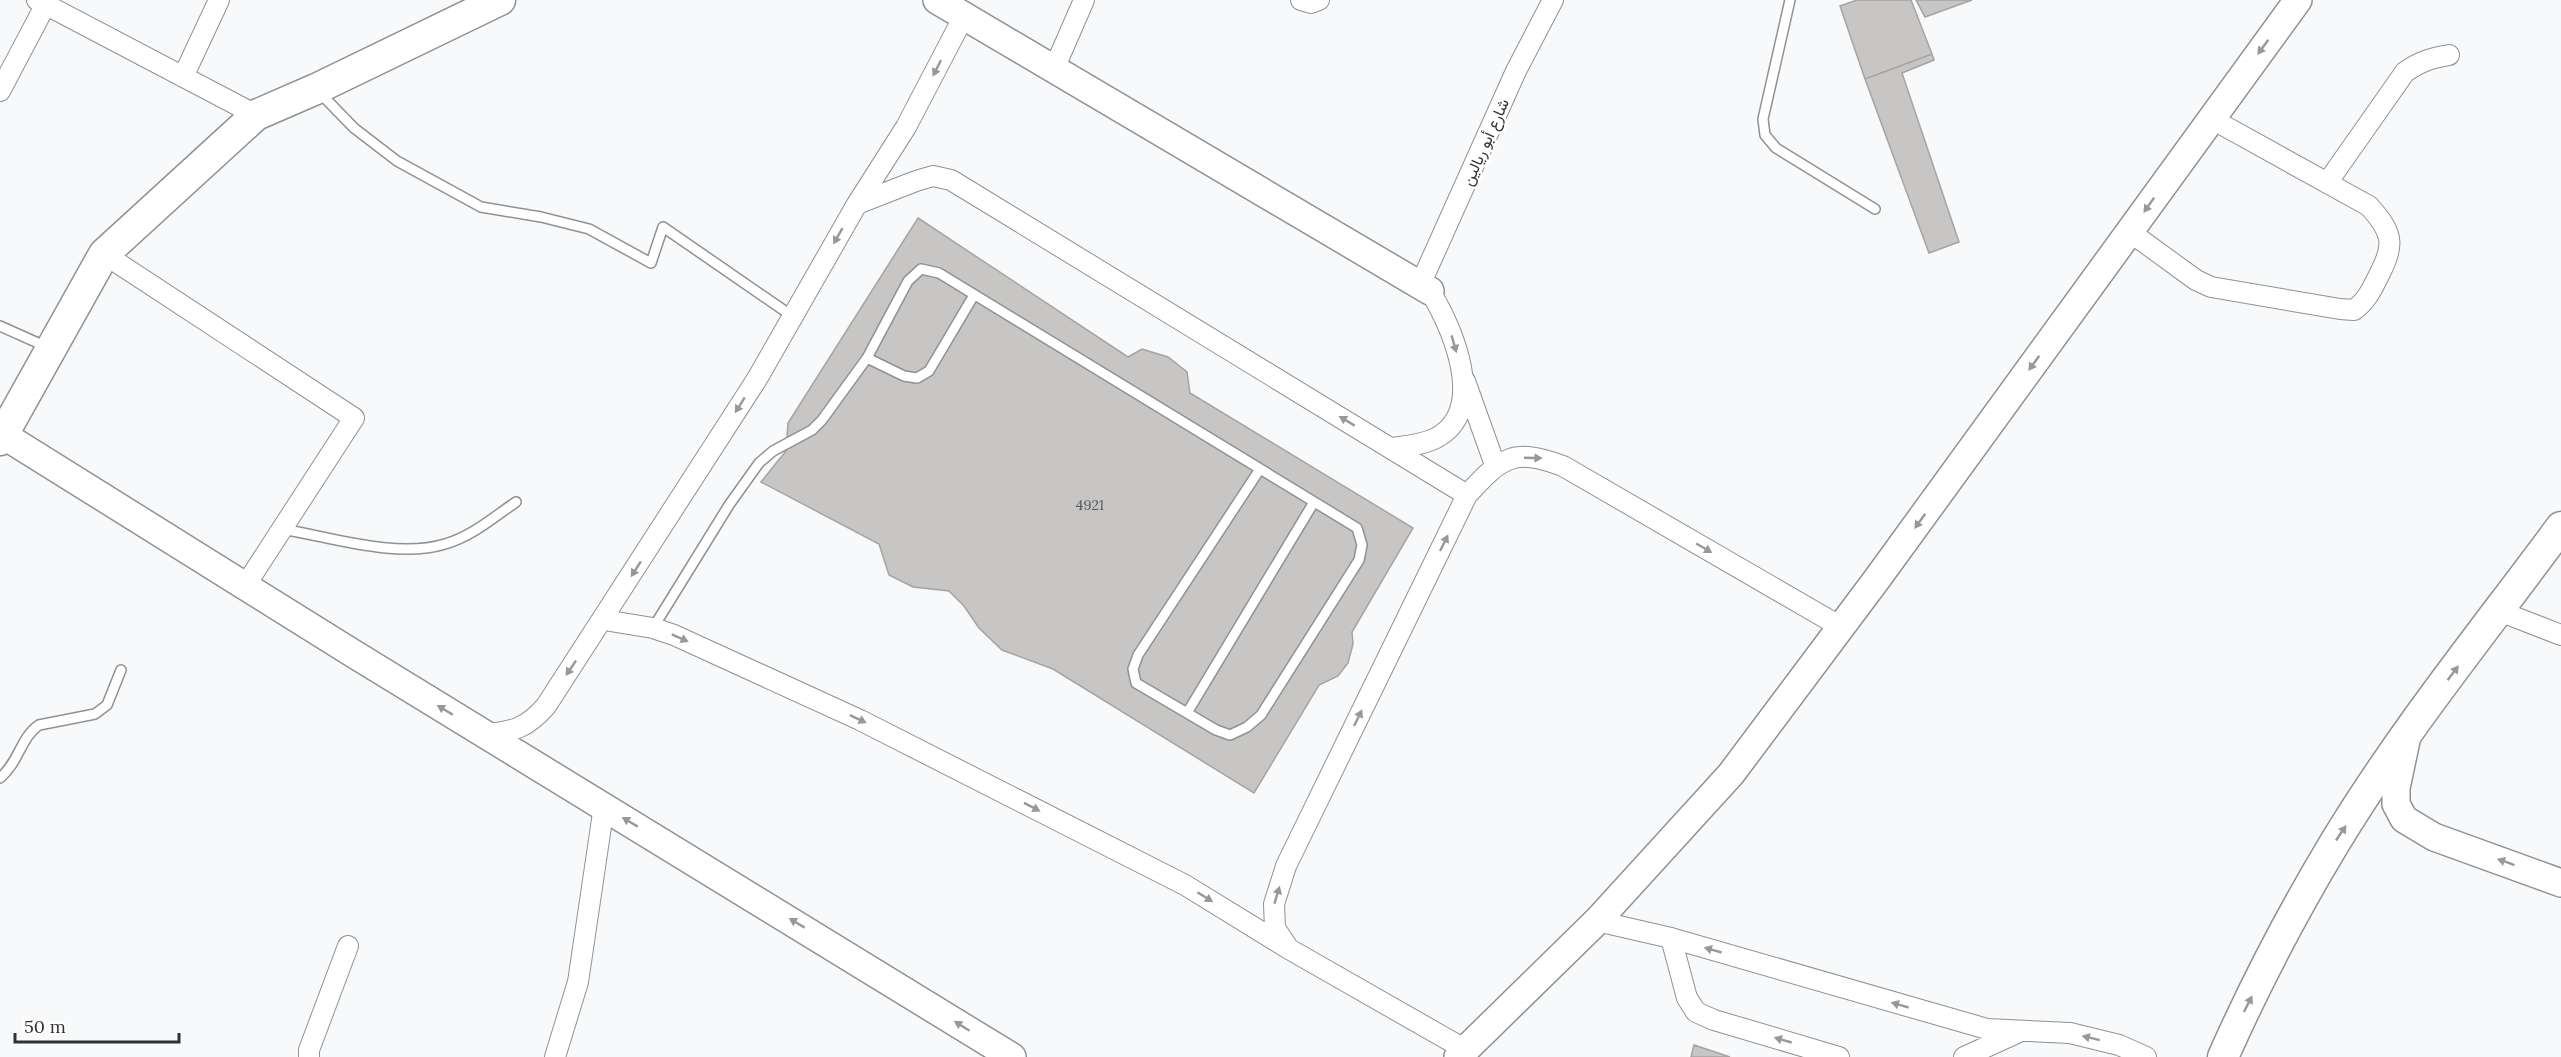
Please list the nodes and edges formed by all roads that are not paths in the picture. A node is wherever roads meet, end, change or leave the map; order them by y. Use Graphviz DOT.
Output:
graph roads {
  1 [pos="219,0"];
  2 [pos="500,0"];
  3 [pos="937,0"];
  4 [pos="1084,0"];
  5 [pos="1301,0"];
  6 [pos="1319,0"];
  7 [pos="1553,0"];
  8 [pos="1790,0"];
  9 [pos="2298,0"];
  10 [pos="44,2"];
  11 [pos="964,16"];
  12 [pos="2449,55"];
  13 [pos="1054,69"];
  14 [pos="183,77"];
  15 [pos="316,89"];
  16 [pos="0,91"];
  17 [pos="256,115"];
  18 [pos="2210,118"];
  19 [pos="2327,183"];
  20 [pos="857,204"];
  21 [pos="1875,209"];
  22 [pos="2130,232"];
  23 [pos="104,254"];
  24 [pos="1425,288"];
  25 [pos="974,295"];
  26 [pos="792,316"];
  27 [pos="0,326"];
  28 [pos="50,348"];
  29 [pos="867,358"];
  30 [pos="1463,376"];
  31 [pos="0,436"];
  32 [pos="1391,448"];
  33 [pos="1495,465"];
  34 [pos="1260,469"];
  35 [pos="1467,495"];
  36 [pos="516,502"];
  37 [pos="1314,502"];
  38 [pos="2561,527"];
  39 [pos="282,529"];
  40 [pos="245,586"];
  41 [pos="2499,611"];
  42 [pos="604,620"];
  43 [pos="1841,627"];
  44 [pos="652,628"];
  45 [pos="2561,634"];
  46 [pos="121,670"];
  47 [pos="1187,712"];
  48 [pos="485,734"];
  49 [pos="2407,735"];
  50 [pos="0,778"];
  51 [pos="604,806"];
  52 [pos="2561,883"];
  53 [pos="1597,921"];
  54 [pos="1671,938"];
  55 [pos="348,946"];
  56 [pos="1289,949"];
  57 [pos="2019,1032"];
  58 [pos="2226,1052"];
  59 [pos="1462,1053"];
  60 [pos="309,1057"];
  61 [pos="555,1057"];
  62 [pos="1012,1057"];
  63 [pos="1839,1057"];
  64 [pos="1964,1057"];
  65 [pos="2146,1057"];
  1 -- 14 [label="street"];
  2 -- 15 [label="main road"];
  3 -- 11 [label="street"];
  4 -- 13 [label="street"];
  5 -- 6 [label="street"];
  7 -- 24 [label="street, شارع أبو ريالين"];
  8 -- 21 [label="lane"];
  9 -- 18 [label="street, one-way"];
  10 -- 14 [label="street"];
  10 -- 16 [label="street"];
  11 -- 13 [label="street"];
  11 -- 20 [label="street, one-way"];
  12 -- 19 [label="street"];
  13 -- 24 [label="street"];
  14 -- 17 [label="street"];
  15 -- 17 [label="main road"];
  15 -- 26 [label="lane"];
  17 -- 23 [label="main road"];
  18 -- 19 [label="street"];
  18 -- 22 [label="street, one-way"];
  19 -- 22 [label="street"];
  20 -- 26 [label="street, one-way"];
  32 -- 20 [label="street, one-way"];
  22 -- 43 [label="street, one-way"];
  23 -- 28 [label="main road"];
  23 -- 39 [label="street"];
  24 -- 30 [label="street, one-way"];
  25 -- 29 [label="lane"];
  25 -- 29 [label="lane"];
  25 -- 34 [label="lane"];
  26 -- 42 [label="street, one-way"];
  27 -- 28 [label="lane"];
  28 -- 31 [label="main road"];
  29 -- 44 [label="lane"];
  30 -- 32 [label="street"];
  30 -- 33 [label="street"];
  31 -- 40 [label="street"];
  32 -- 35 [label="street"];
  33 -- 35 [label="street"];
  33 -- 43 [label="street, one-way"];
  34 -- 37 [label="lane"];
  34 -- 47 [label="lane"];
  56 -- 35 [label="street, one-way"];
  36 -- 39 [label="lane"];
  37 -- 47 [label="lane"];
  37 -- 47 [label="lane"];
  38 -- 41 [label="main road"];
  39 -- 40 [label="street"];
  48 -- 40 [label="street, one-way"];
  41 -- 45 [label="street"];
  49 -- 41 [label="main road, one-way"];
  42 -- 44 [label="street"];
  42 -- 48 [label="street, one-way"];
  43 -- 53 [label="street"];
  44 -- 56 [label="street, one-way"];
  46 -- 50 [label="lane"];
  48 -- 51 [label="street"];
  52 -- 49 [label="street, one-way"];
  58 -- 49 [label="main road, one-way"];
  51 -- 61 [label="street"];
  62 -- 51 [label="street, one-way"];
  53 -- 54 [label="street"];
  53 -- 59 [label="street"];
  57 -- 54 [label="street, one-way"];
  63 -- 54 [label="street, one-way"];
  55 -- 60 [label="street"];
  56 -- 59 [label="street"];
  57 -- 64 [label="street"];
  65 -- 57 [label="street, one-way"];
}
